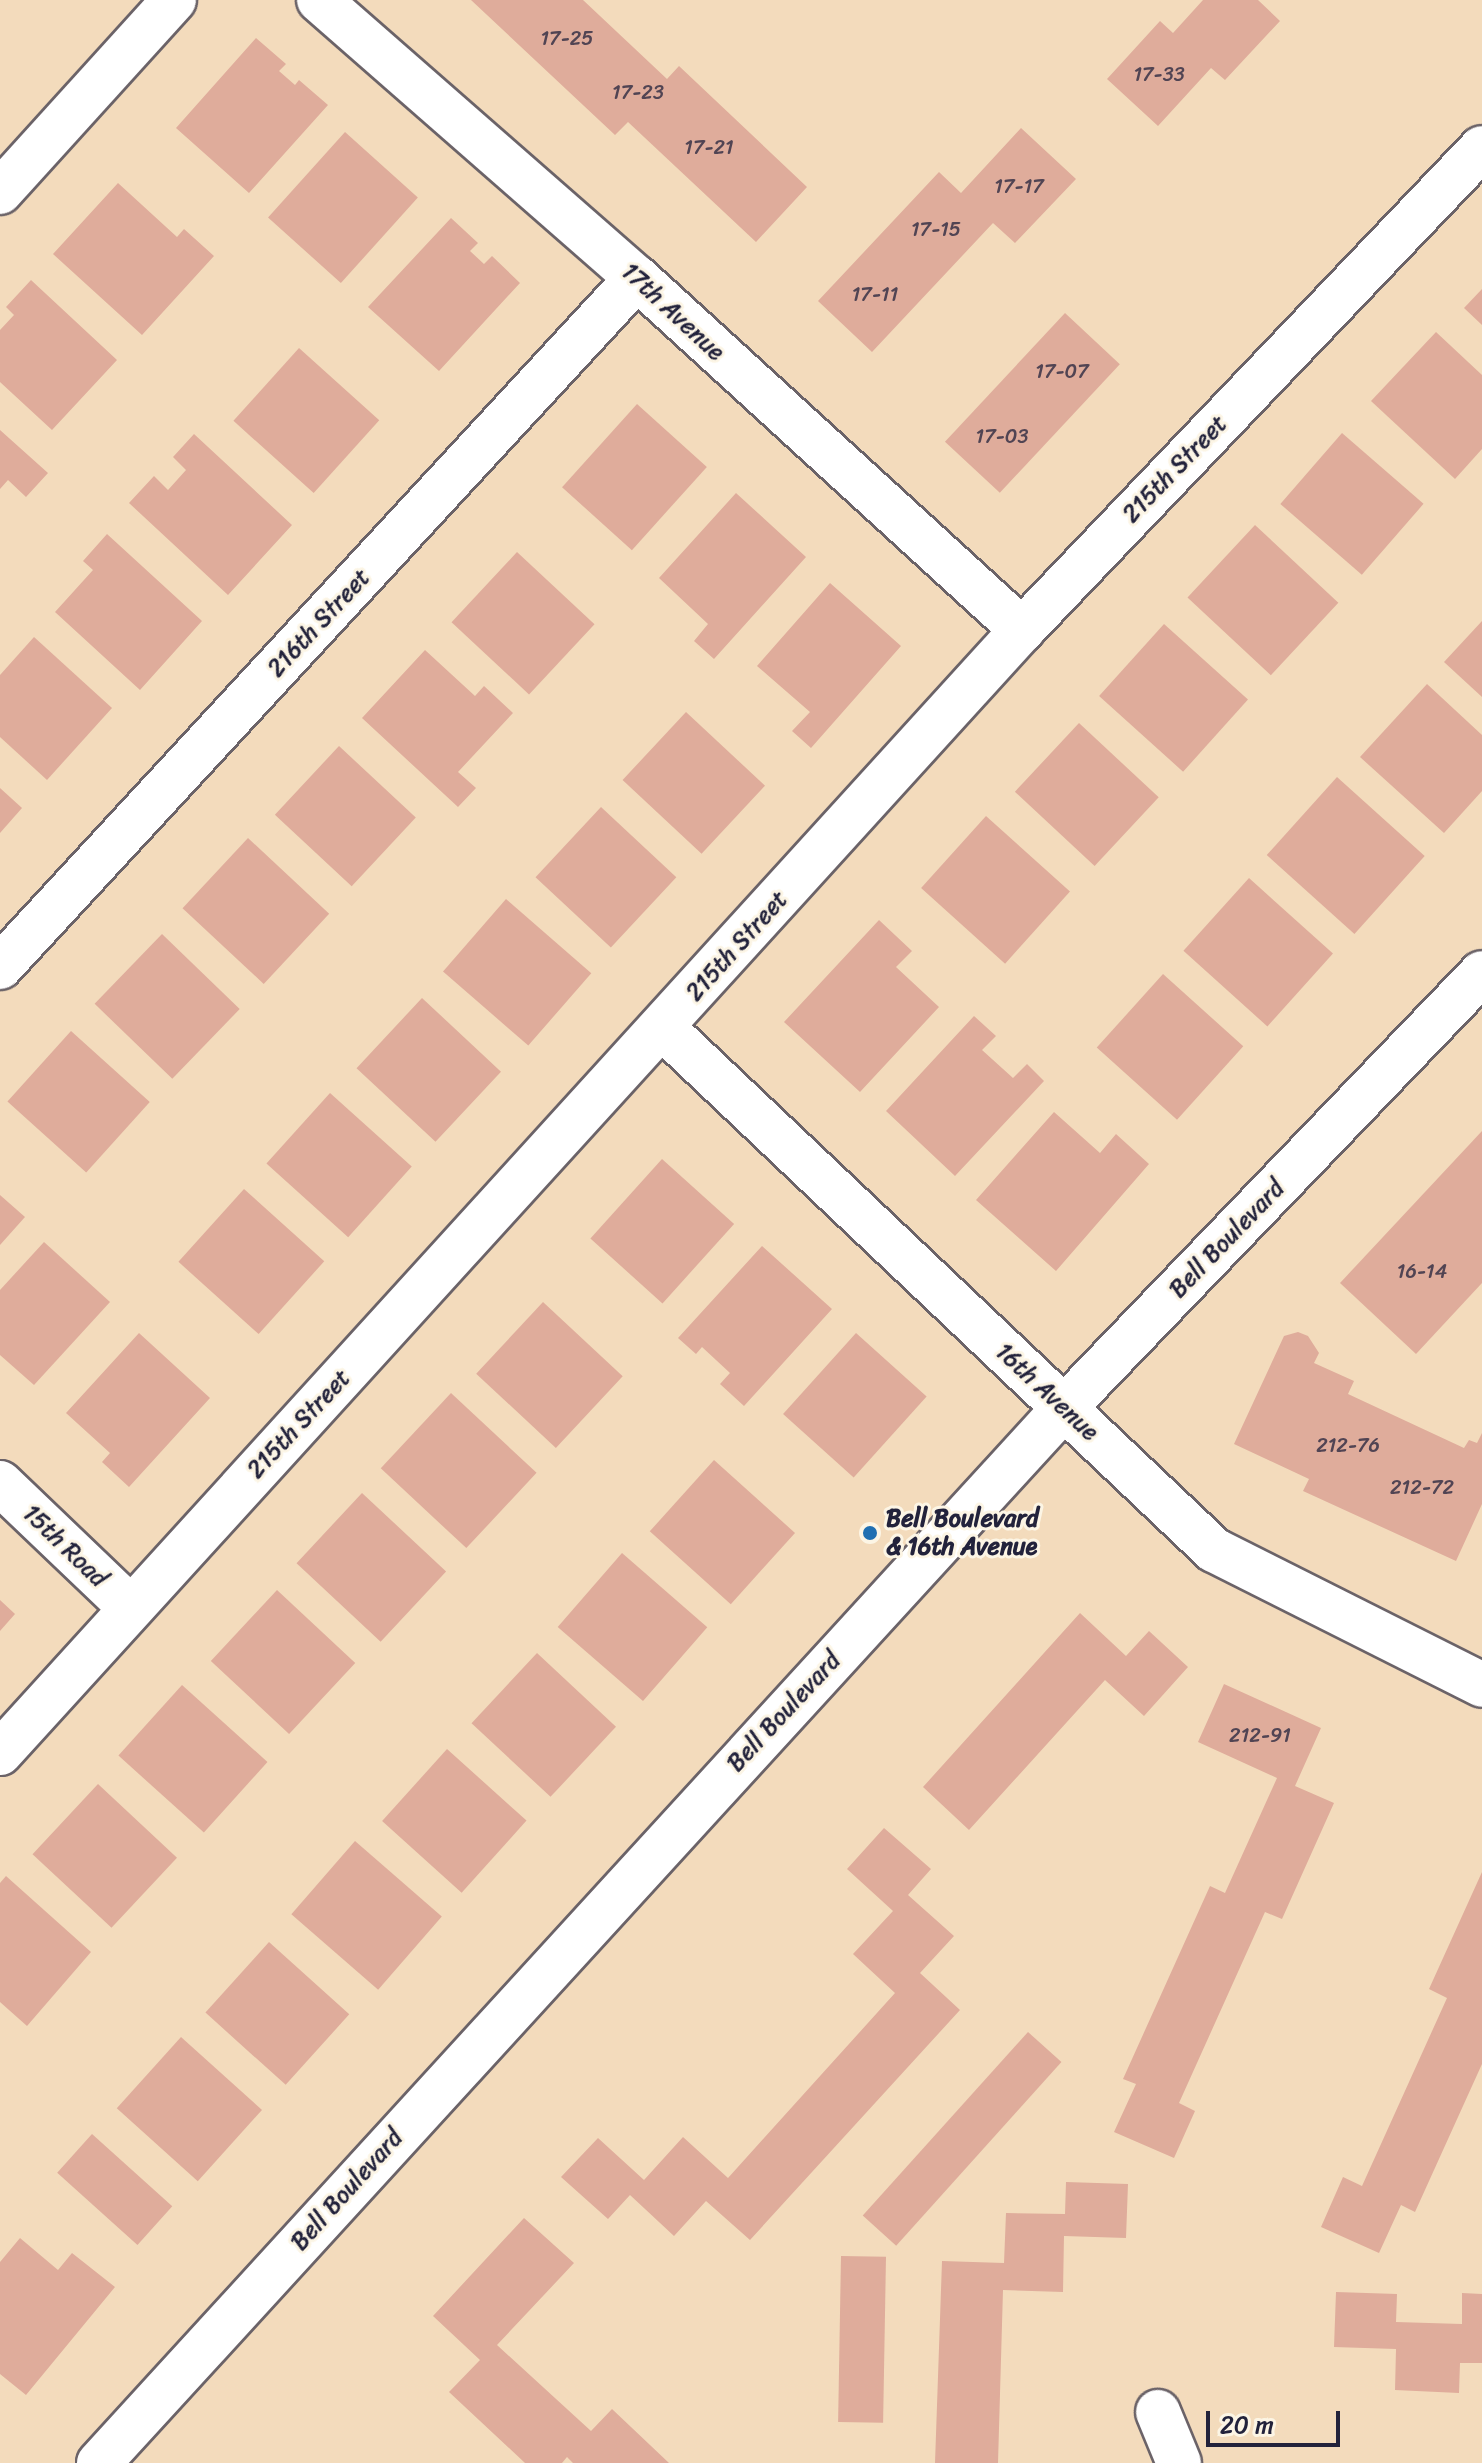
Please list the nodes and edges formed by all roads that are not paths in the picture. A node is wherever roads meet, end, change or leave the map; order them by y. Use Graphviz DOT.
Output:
graph roads {
  1 [pos="174,0"];
  2 [pos="319,0"];
  3 [pos="1482,148"];
  4 [pos="0,192"];
  5 [pos="637,278"];
  6 [pos="1022,630"];
  7 [pos="0,967"];
  8 [pos="1482,973"];
  9 [pos="663,1028"];
  10 [pos="1064,1408"];
  11 [pos="0,1483"];
  12 [pos="131,1608"];
  13 [pos="1482,1685"];
  14 [pos="0,1753"];
  15 [pos="1158,2412"];
  16 [pos="99,2463"];
  17 [pos="1179,2463"];
  1 -- 4 [label="street"];
  2 -- 5 [label="street, 17th Avenue"];
  3 -- 6 [label="street, 215th Street"];
  5 -- 6 [label="street, 17th Avenue"];
  5 -- 7 [label="street, 216th Street"];
  6 -- 9 [label="street, 215th Street"];
  8 -- 10 [label="street, Bell Boulevard"];
  9 -- 10 [label="street, 16th Avenue"];
  9 -- 12 [label="street, 215th Street"];
  10 -- 13 [label="street, 16th Avenue"];
  10 -- 16 [label="street, Bell Boulevard"];
  11 -- 12 [label="street, 15th Road"];
  12 -- 14 [label="street, 215th Street"];
  15 -- 17 [label="street"];
}
